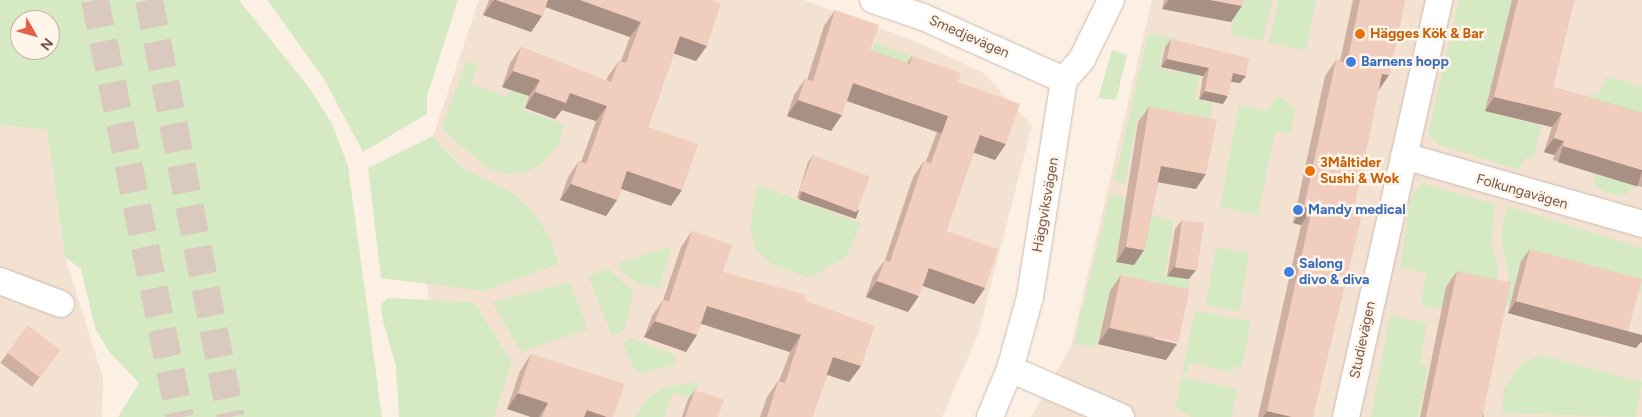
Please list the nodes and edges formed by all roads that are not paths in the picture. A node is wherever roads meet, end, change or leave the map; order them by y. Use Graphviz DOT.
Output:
graph roads {
  1 [pos="873,0"];
  2 [pos="1111,0"];
  3 [pos="1439,0"];
  4 [pos="925,8"];
  5 [pos="1064,80"];
  6 [pos="1404,156"];
  7 [pos="1642,224"];
  8 [pos="0,281"];
  9 [pos="61,304"];
  10 [pos="1010,369"];
  11 [pos="990,417"];
  12 [pos="1121,417"];
  13 [pos="1346,417"];
  1 -- 4 [label="street, Smedjevägen"];
  2 -- 5 [label="street"];
  3 -- 6 [label="street, Studievägen"];
  4 -- 5 [label="street, Smedjevägen"];
  5 -- 10 [label="street, Häggviksvägen"];
  6 -- 7 [label="street, Folkungavägen"];
  6 -- 13 [label="street, Studievägen"];
  8 -- 9 [label="street"];
  10 -- 11 [label="street, Häggviksvägen"];
  10 -- 12 [label="street"];
}
